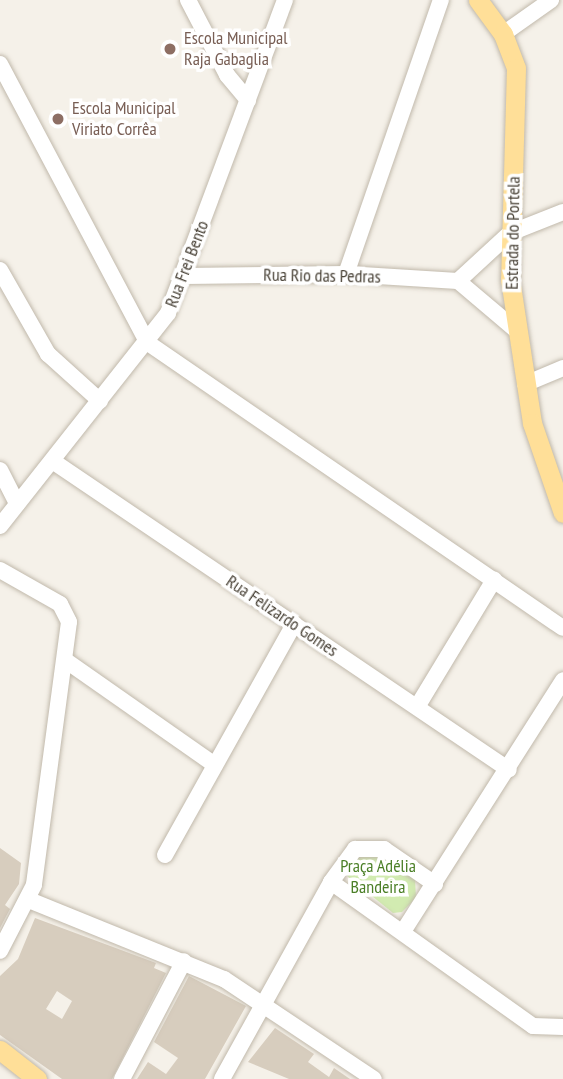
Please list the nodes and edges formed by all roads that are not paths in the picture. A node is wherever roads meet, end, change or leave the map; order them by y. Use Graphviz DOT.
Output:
graph roads {
  1 [pos="188,0"];
  2 [pos="285,0"];
  3 [pos="441,0"];
  4 [pos="478,0"];
  5 [pos="551,0"];
  6 [pos="503,34"];
  7 [pos="0,64"];
  8 [pos="260,69"];
  9 [pos="227,75"];
  10 [pos="248,100"];
  11 [pos="563,212"];
  12 [pos="510,233"];
  13 [pos="0,271"];
  14 [pos="346,274"];
  15 [pos="185,276"];
  16 [pos="458,281"];
  17 [pos="516,330"];
  18 [pos="148,343"];
  19 [pos="563,368"];
  20 [pos="525,384"];
  21 [pos="100,401"];
  22 [pos="54,462"];
  23 [pos="0,470"];
  24 [pos="17,504"];
  25 [pos="563,512"];
  26 [pos="0,526"];
  27 [pos="0,570"];
  28 [pos="494,580"];
  29 [pos="294,624"];
  30 [pos="563,628"];
  31 [pos="65,660"];
  32 [pos="563,680"];
  33 [pos="417,707"];
  34 [pos="215,765"];
  35 [pos="509,770"];
  36 [pos="165,855"];
  37 [pos="331,882"];
  38 [pos="435,884"];
  39 [pos="29,900"];
  40 [pos="404,930"];
  41 [pos="0,951"];
  42 [pos="184,961"];
  43 [pos="265,1002"];
  44 [pos="563,1027"];
  45 [pos="0,1050"];
  46 [pos="37,1079"];
  47 [pos="122,1079"];
  48 [pos="222,1079"];
  49 [pos="374,1079"];
  1 -- 9 [label="street"];
  2 -- 8 [label="street, Rua Frei Bento"];
  3 -- 14 [label="street"];
  4 -- 6 [label="main road, Estrada do Portela"];
  5 -- 6 [label="street"];
  6 -- 12 [label="main road, Estrada do Portela"];
  7 -- 18 [label="street"];
  8 -- 9 [label="street"];
  8 -- 10 [label="street, Rua Frei Bento"];
  9 -- 10 [label="street"];
  10 -- 15 [label="street, Rua Frei Bento"];
  11 -- 12 [label="street"];
  12 -- 16 [label="street"];
  12 -- 17 [label="main road, Estrada do Portela"];
  13 -- 21 [label="street"];
  14 -- 15 [label="street, Rua Rio das Pedras"];
  14 -- 16 [label="street, Rua Rio das Pedras"];
  15 -- 18 [label="street, Rua Frei Bento"];
  16 -- 17 [label="street"];
  17 -- 20 [label="main road, Estrada do Portela"];
  18 -- 21 [label="street, Rua Frei Bento"];
  18 -- 28 [label="street"];
  19 -- 20 [label="street"];
  20 -- 25 [label="main road, Estrada do Portela"];
  21 -- 22 [label="street, Rua Frei Bento"];
  22 -- 24 [label="street, Rua Frei Bento"];
  22 -- 29 [label="street, Rua Felizardo Gomes"];
  23 -- 24 [label="street"];
  24 -- 26 [label="street, Rua Frei Bento"];
  27 -- 31 [label="street"];
  28 -- 30 [label="street"];
  28 -- 33 [label="street"];
  29 -- 33 [label="street, Rua Felizardo Gomes"];
  29 -- 34 [label="street"];
  31 -- 34 [label="street"];
  31 -- 39 [label="street"];
  32 -- 35 [label="street"];
  33 -- 35 [label="street, Rua Felizardo Gomes"];
  34 -- 36 [label="street"];
  35 -- 38 [label="street"];
  37 -- 38 [label="street"];
  37 -- 40 [label="street"];
  37 -- 43 [label="street"];
  38 -- 40 [label="street"];
  39 -- 41 [label="street"];
  39 -- 42 [label="street"];
  40 -- 44 [label="street"];
  42 -- 43 [label="street"];
  42 -- 47 [label="street"];
  43 -- 48 [label="street"];
  43 -- 49 [label="street"];
  45 -- 46 [label="main road"];
}
